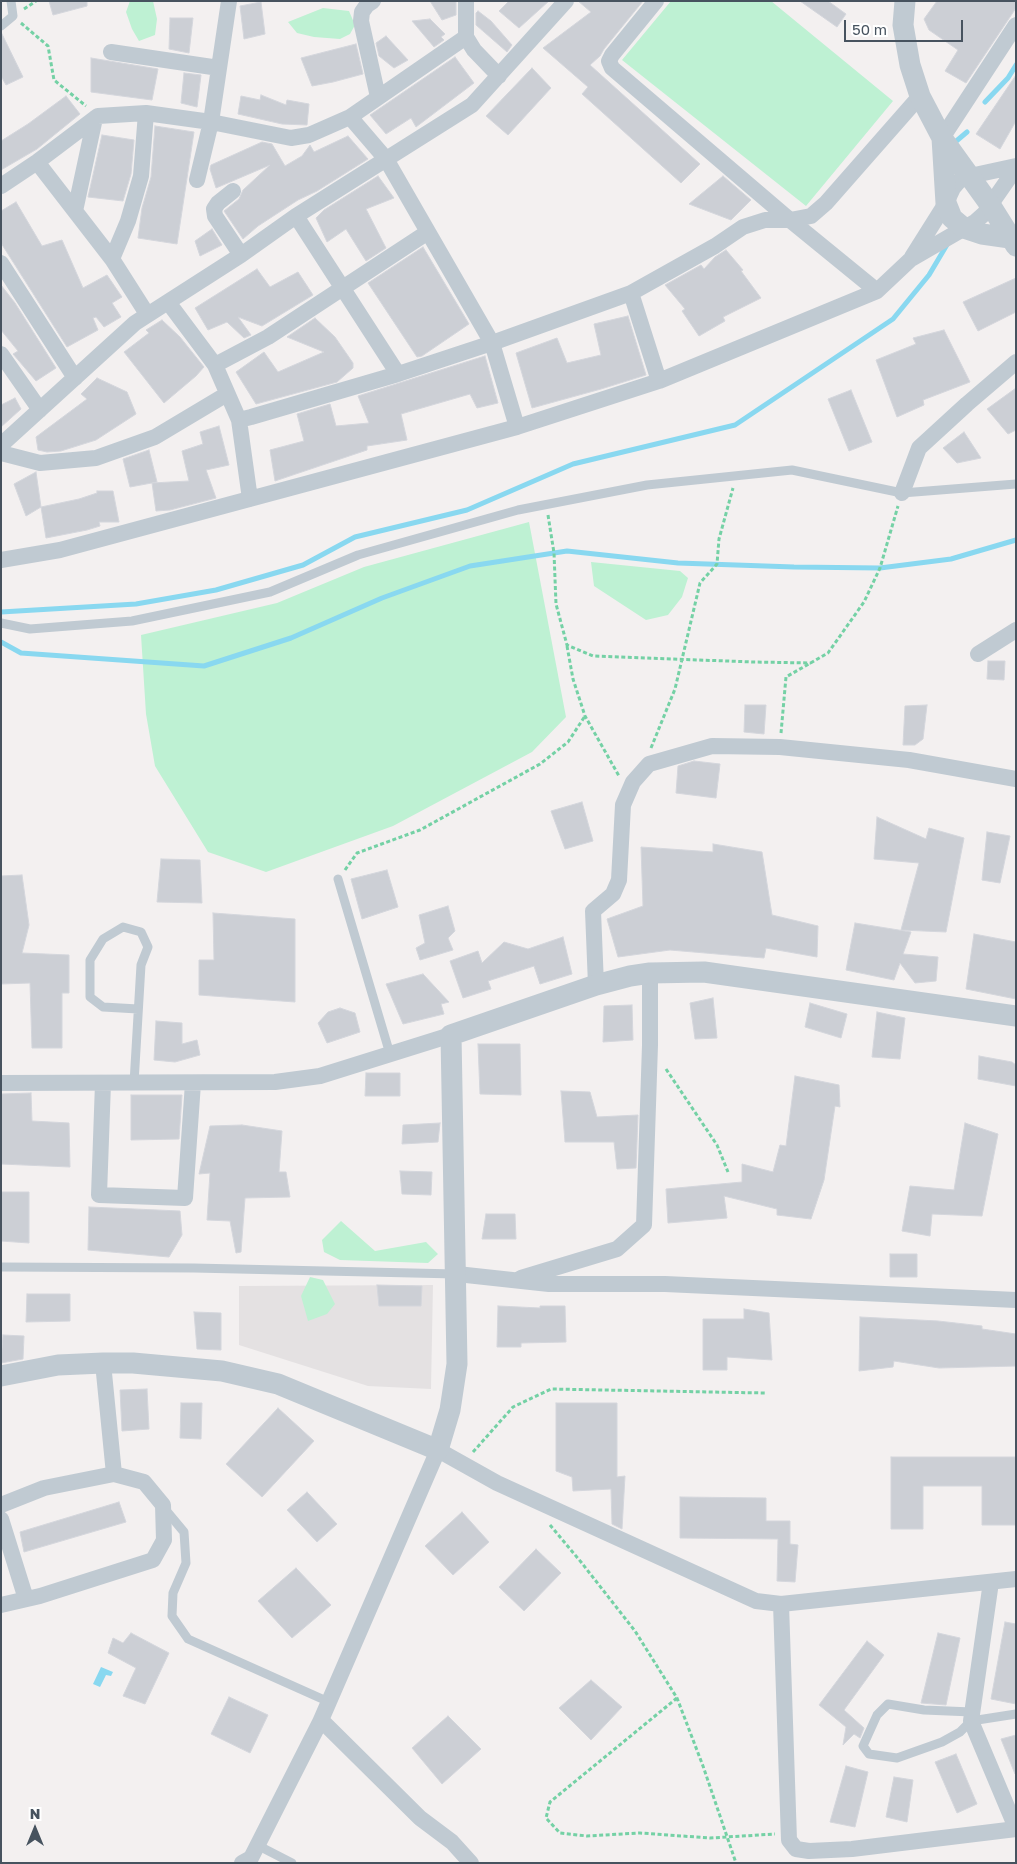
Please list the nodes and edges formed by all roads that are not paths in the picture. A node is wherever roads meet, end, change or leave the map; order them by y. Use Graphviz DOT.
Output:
graph roads {
  1 [pos="11,1"];
  2 [pos="229,1"];
  3 [pos="373,1"];
  4 [pos="566,1"];
  5 [pos="656,1"];
  6 [pos="905,1"];
  7 [pos="469,4"];
  8 [pos="1016,25"];
  9 [pos="1,26"];
  10 [pos="466,37"];
  11 [pos="111,52"];
  12 [pos="219,68"];
  13 [pos="499,76"];
  14 [pos="920,96"];
  15 [pos="378,97"];
  16 [pos="146,113"];
  17 [pos="97,117"];
  18 [pos="350,117"];
  19 [pos="211,122"];
  20 [pos="942,138"];
  21 [pos="386,159"];
  22 [pos="37,162"];
  23 [pos="1016,167"];
  24 [pos="970,176"];
  25 [pos="197,180"];
  26 [pos="1,186"];
  27 [pos="233,191"];
  28 [pos="946,203"];
  29 [pos="991,206"];
  30 [pos="75,211"];
  31 [pos="296,216"];
  32 [pos="790,220"];
  33 [pos="964,228"];
  34 [pos="428,232"];
  35 [pos="1013,242"];
  36 [pos="241,255"];
  37 [pos="112,259"];
  38 [pos="911,259"];
  39 [pos="1,263"];
  40 [pos="342,288"];
  41 [pos="877,291"];
  42 [pos="631,293"];
  43 [pos="168,302"];
  44 [pos="147,314"];
  45 [pos="492,343"];
  46 [pos="1,354"];
  47 [pos="1016,362"];
  48 [pos="215,365"];
  49 [pos="398,374"];
  50 [pos="74,378"];
  51 [pos="659,382"];
  52 [pos="227,394"];
  53 [pos="40,410"];
  54 [pos="239,420"];
  55 [pos="517,426"];
  56 [pos="1,445"];
  57 [pos="1,453"];
  58 [pos="1016,484"];
  59 [pos="902,493"];
  60 [pos="250,498"];
  61 [pos="2,558"];
  62 [pos="1,623"];
  63 [pos="1016,630"];
  64 [pos="978,654"];
  65 [pos="1016,778"];
  66 [pos="338,879"];
  67 [pos="650,973"];
  68 [pos="596,985"];
  69 [pos="138,1009"];
  70 [pos="1016,1016"];
  71 [pos="451,1035"];
  72 [pos="390,1054"];
  73 [pos="193,1083"];
  74 [pos="1,1084"];
  75 [pos="103,1084"];
  76 [pos="134,1084"];
  77 [pos="1,1267"];
  78 [pos="457,1274"];
  79 [pos="514,1280"];
  80 [pos="1016,1300"];
  81 [pos="103,1363"];
  82 [pos="1,1376"];
  83 [pos="438,1450"];
  84 [pos="114,1474"];
  85 [pos="1,1505"];
  86 [pos="163,1506"];
  87 [pos="1,1520"];
  88 [pos="1016,1579"];
  89 [pos="991,1582"];
  90 [pos="26,1599"];
  91 [pos="781,1604"];
  92 [pos="1,1605"];
  93 [pos="329,1702"];
  94 [pos="1016,1714"];
  95 [pos="972,1717"];
  96 [pos="321,1720"];
  97 [pos="1016,1828"];
  98 [pos="257,1845"];
  99 [pos="242,1863"];
  100 [pos="292,1863"];
  101 [pos="472,1863"];
  1 -- 9 [label="lane"];
  2 -- 12 [label="street"];
  3 -- 15 [label="street"];
  4 -- 13 [label="street"];
  5 -- 32 [label="street"];
  6 -- 14 [label="street"];
  7 -- 10 [label="street"];
  8 -- 20 [label="street"];
  10 -- 13 [label="street"];
  10 -- 15 [label="street"];
  11 -- 12 [label="street"];
  12 -- 19 [label="street"];
  13 -- 21 [label="street"];
  14 -- 20 [label="street"];
  14 -- 32 [label="street"];
  15 -- 18 [label="street"];
  16 -- 17 [label="street"];
  16 -- 19 [label="street"];
  16 -- 37 [label="street"];
  17 -- 22 [label="street"];
  17 -- 30 [label="street"];
  18 -- 19 [label="street"];
  18 -- 21 [label="street"];
  19 -- 25 [label="street"];
  20 -- 24 [label="street"];
  20 -- 28 [label="street"];
  21 -- 31 [label="street"];
  21 -- 34 [label="street"];
  22 -- 26 [label="street"];
  22 -- 30 [label="street"];
  23 -- 24 [label="street"];
  23 -- 29 [label="street"];
  24 -- 28 [label="street"];
  24 -- 29 [label="street"];
  27 -- 36 [label="street"];
  28 -- 33 [label="street"];
  28 -- 38 [label="street"];
  29 -- 33 [label="street"];
  29 -- 35 [label="street"];
  30 -- 37 [label="street"];
  31 -- 36 [label="street"];
  31 -- 40 [label="street"];
  32 -- 41 [label="street"];
  32 -- 42 [label="street"];
  33 -- 35 [label="street"];
  33 -- 38 [label="street"];
  34 -- 40 [label="street"];
  34 -- 45 [label="street"];
  36 -- 43 [label="street"];
  37 -- 44 [label="street"];
  38 -- 41 [label="street"];
  39 -- 50 [label="street"];
  40 -- 48 [label="street"];
  40 -- 49 [label="street"];
  41 -- 51 [label="street"];
  42 -- 45 [label="street"];
  42 -- 51 [label="street"];
  43 -- 44 [label="street"];
  43 -- 48 [label="street"];
  44 -- 50 [label="street"];
  45 -- 49 [label="street"];
  45 -- 55 [label="street"];
  46 -- 53 [label="street"];
  47 -- 59 [label="street"];
  48 -- 52 [label="street"];
  49 -- 54 [label="street"];
  50 -- 53 [label="street"];
  51 -- 55 [label="street"];
  52 -- 54 [label="street"];
  52 -- 57 [label="street"];
  53 -- 56 [label="street"];
  54 -- 60 [label="street"];
  55 -- 60 [label="street"];
  58 -- 59 [label="lane"];
  59 -- 62 [label="lane"];
  60 -- 61 [label="street"];
  63 -- 64 [label="street"];
  65 -- 68 [label="street"];
  66 -- 72 [label="lane"];
  67 -- 68 [label="street"];
  67 -- 70 [label="street"];
  67 -- 79 [label="street"];
  68 -- 71 [label="street"];
  69 -- 69 [label="lane"];
  69 -- 76 [label="lane"];
  71 -- 72 [label="street"];
  71 -- 78 [label="street"];
  72 -- 73 [label="street"];
  73 -- 75 [label="street"];
  73 -- 76 [label="street"];
  74 -- 75 [label="street"];
  75 -- 76 [label="street"];
  77 -- 78 [label="lane"];
  78 -- 79 [label="street"];
  78 -- 83 [label="street"];
  79 -- 80 [label="street"];
  81 -- 82 [label="street"];
  81 -- 83 [label="street"];
  81 -- 84 [label="street"];
  83 -- 91 [label="street"];
  83 -- 93 [label="street"];
  84 -- 85 [label="street"];
  84 -- 86 [label="street"];
  86 -- 90 [label="street"];
  86 -- 93 [label="lane"];
  87 -- 90 [label="street"];
  88 -- 89 [label="street"];
  89 -- 91 [label="street"];
  89 -- 95 [label="street"];
  90 -- 92 [label="street"];
  91 -- 97 [label="street"];
  93 -- 96 [label="street"];
  94 -- 95 [label="lane"];
  95 -- 95 [label="lane"];
  95 -- 97 [label="street"];
  96 -- 98 [label="street"];
  96 -- 101 [label="street"];
  98 -- 99 [label="street"];
  98 -- 100 [label="lane"];
}
